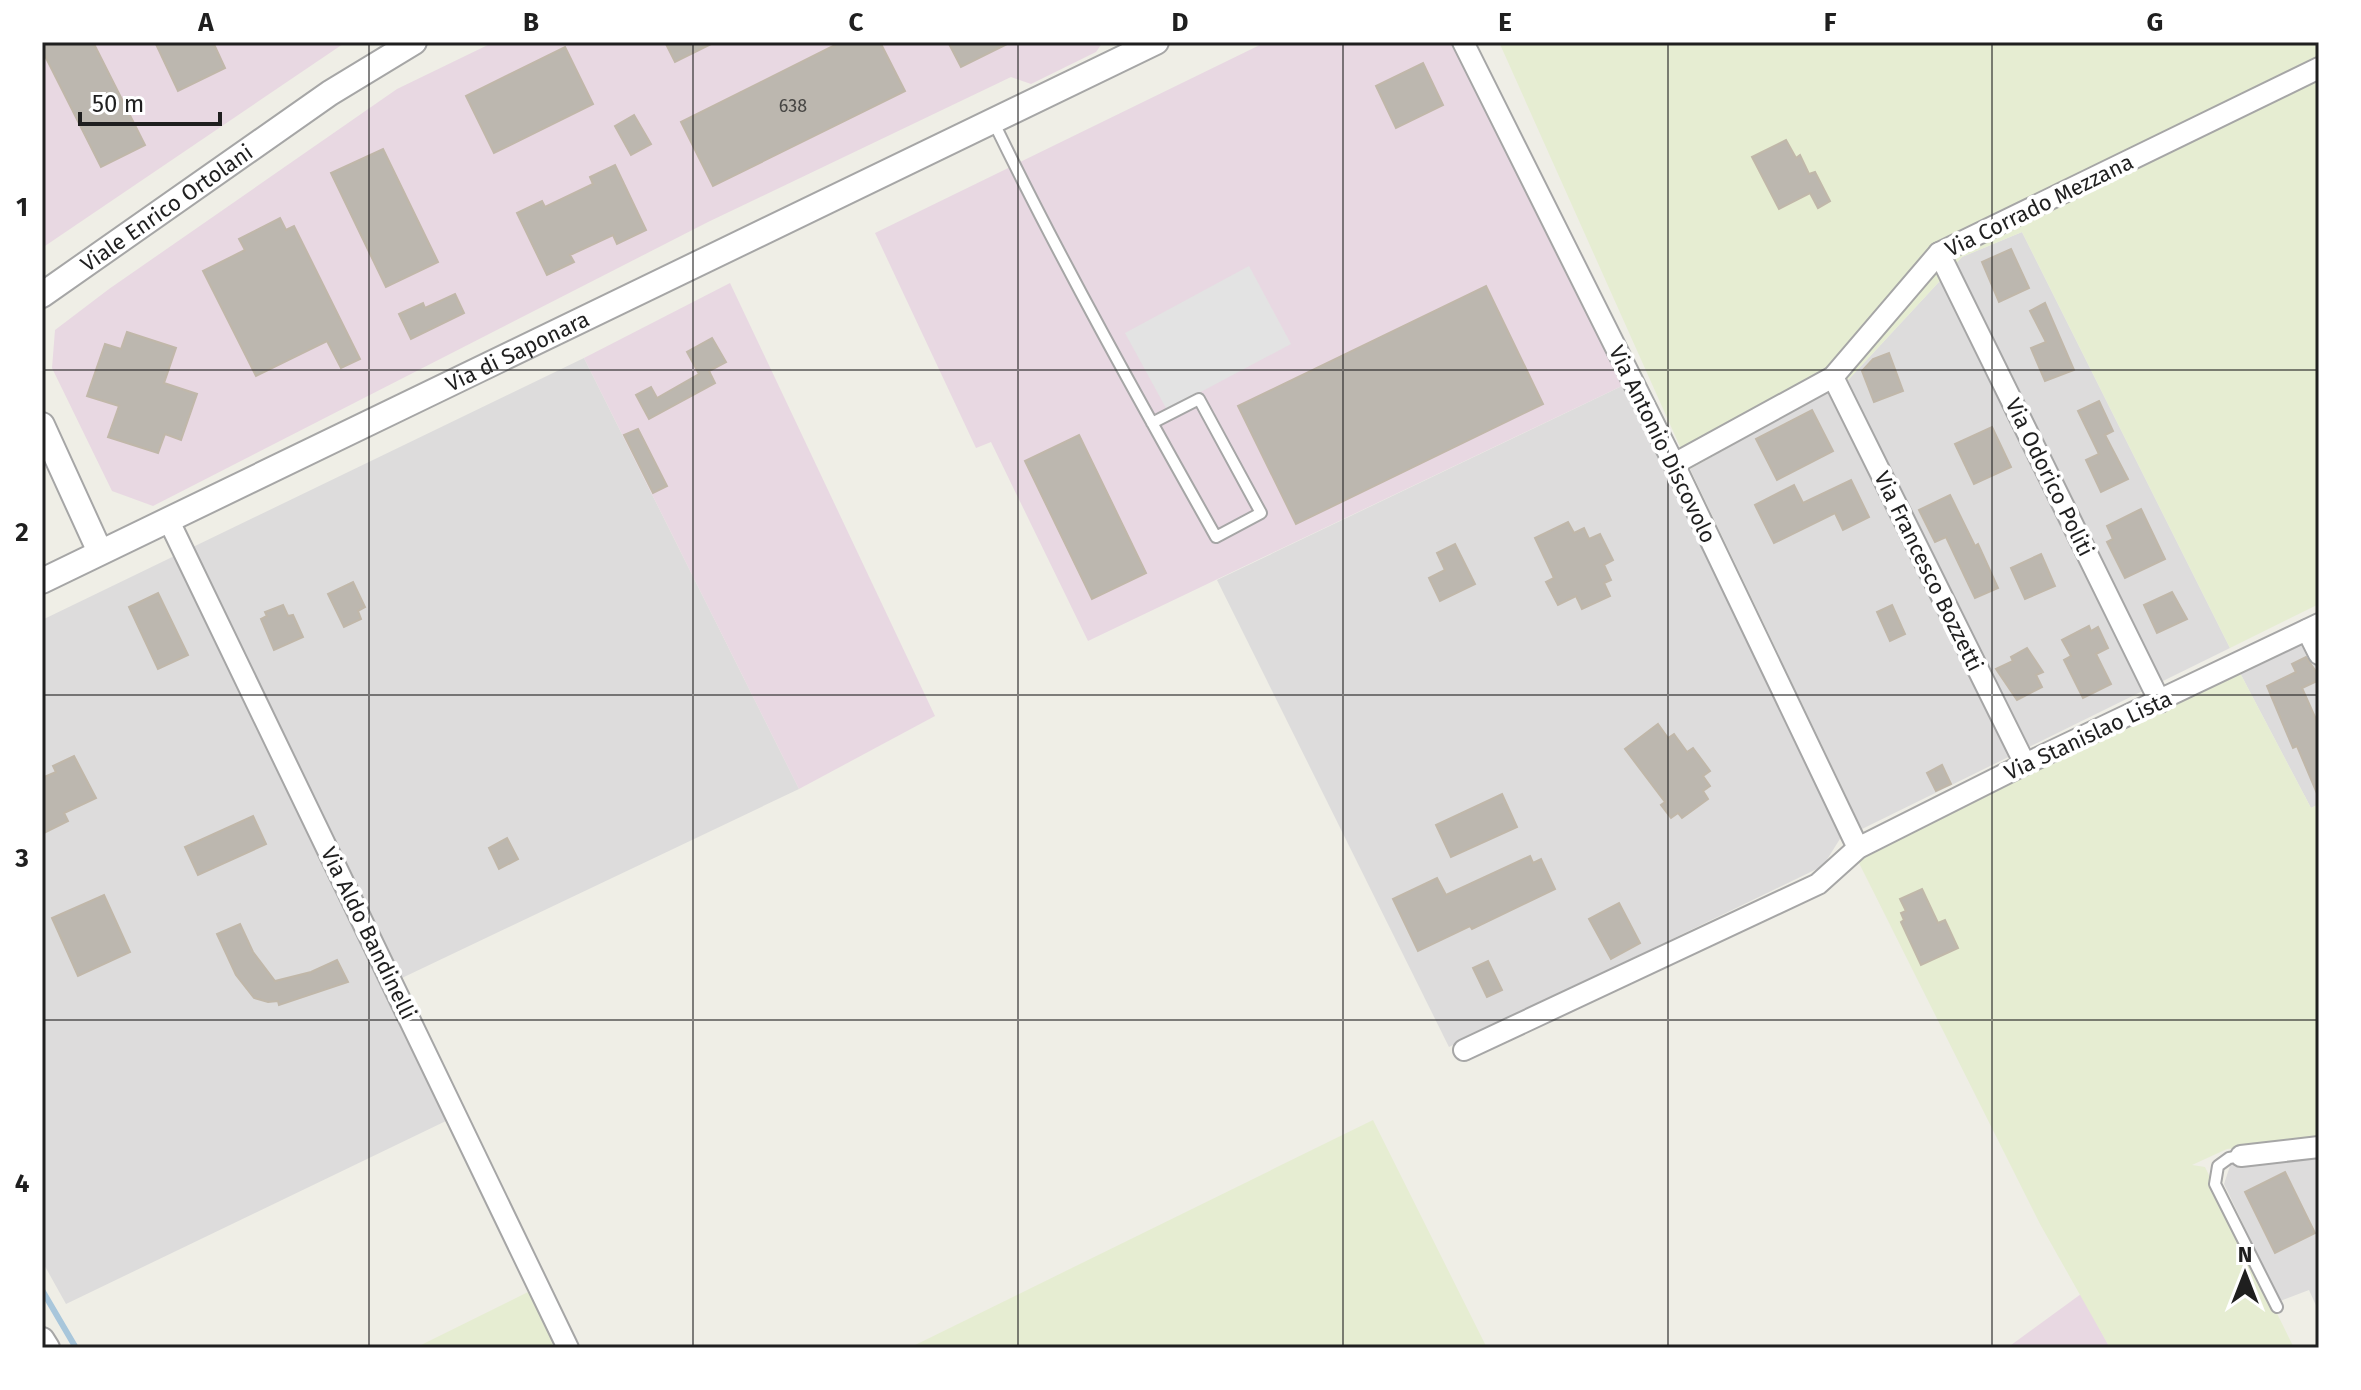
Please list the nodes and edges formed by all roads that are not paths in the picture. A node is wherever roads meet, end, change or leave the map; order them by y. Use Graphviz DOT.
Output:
graph roads {
  1 [pos="414,42"];
  2 [pos="1463,42"];
  3 [pos="1141,45"];
  4 [pos="2319,68"];
  5 [pos="993,121"];
  6 [pos="1939,253"];
  7 [pos="42,295"];
  8 [pos="1833,377"];
  9 [pos="1152,423"];
  10 [pos="42,425"];
  11 [pos="1674,464"];
  12 [pos="168,519"];
  13 [pos="100,552"];
  14 [pos="42,581"];
  15 [pos="2313,627"];
  16 [pos="2319,654"];
  17 [pos="2160,702"];
  18 [pos="2025,764"];
  19 [pos="1858,848"];
  20 [pos="1464,1050"];
  21 [pos="2319,1147"];
  22 [pos="2241,1156"];
  23 [pos="2277,1307"];
  24 [pos="42,1340"];
  25 [pos="47,1348"];
  26 [pos="568,1348"];
  1 -- 7 [label="street, Viale Enrico Ortolani"];
  2 -- 11 [label="street, Via Antonio Discovolo"];
  3 -- 5 [label="street, Via di Saponara"];
  4 -- 6 [label="street, Via Corrado Mezzana"];
  5 -- 9 [label="lane"];
  5 -- 12 [label="street, Via di Saponara"];
  6 -- 8 [label="street, Via Corrado Mezzana"];
  6 -- 17 [label="street, Via Odorico Politi"];
  8 -- 11 [label="street, Via Corrado Mezzana"];
  8 -- 18 [label="street, Via Francesco Bozzetti"];
  9 -- 9 [label="lane"];
  10 -- 13 [label="street"];
  11 -- 19 [label="street, Via Antonio Discovolo"];
  12 -- 13 [label="street, Via di Saponara"];
  12 -- 26 [label="street, Via Aldo Bandinelli"];
  13 -- 14 [label="street, Via di Saponara"];
  15 -- 16 [label="street"];
  15 -- 17 [label="street, Via Stanislao Lista"];
  17 -- 18 [label="street, Via Stanislao Lista"];
  18 -- 19 [label="street, Via Stanislao Lista"];
  19 -- 20 [label="street, Via Stanislao Lista"];
  21 -- 22 [label="street"];
  22 -- 23 [label="lane"];
  24 -- 25 [label="street"];
}
